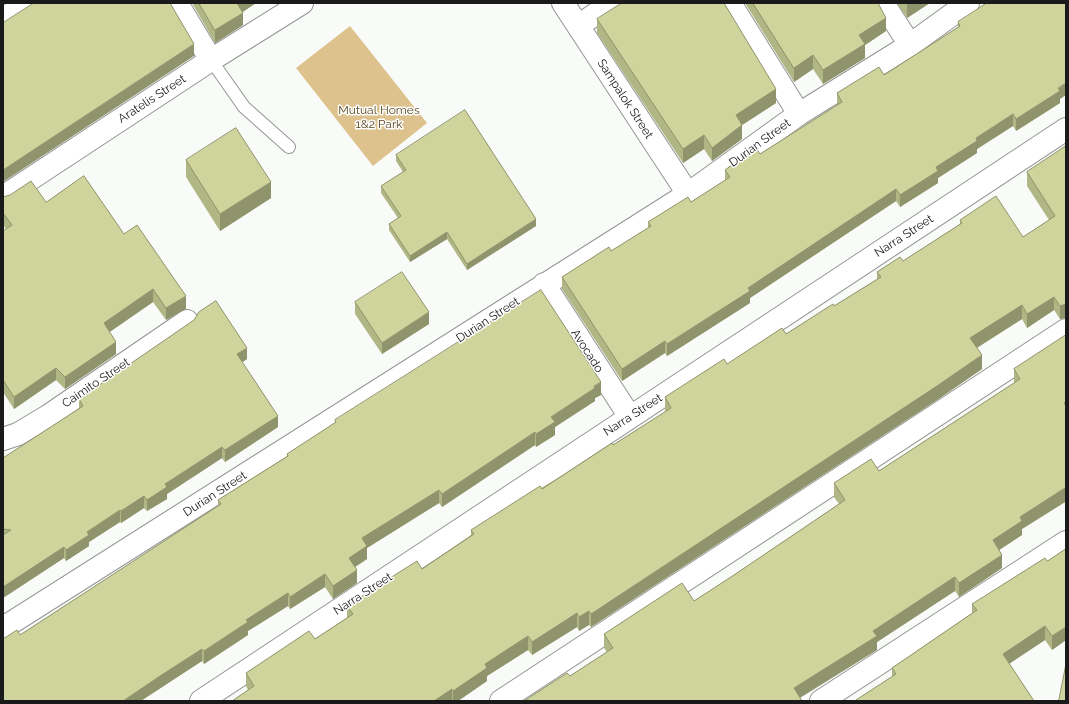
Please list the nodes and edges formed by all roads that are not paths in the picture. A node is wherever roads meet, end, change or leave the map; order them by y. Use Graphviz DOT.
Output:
graph roads {
  1 [pos="27,3"];
  2 [pos="177,3"];
  3 [pos="302,3"];
  4 [pos="563,3"];
  5 [pos="612,3"];
  6 [pos="730,3"];
  7 [pos="883,3"];
  8 [pos="968,3"];
  9 [pos="3,18"];
  10 [pos="578,26"];
  11 [pos="910,45"];
  12 [pos="211,60"];
  13 [pos="799,114"];
  14 [pos="1066,129"];
  15 [pos="290,147"];
  16 [pos="688,194"];
  17 [pos="3,197"];
  18 [pos="544,284"];
  19 [pos="187,321"];
  20 [pos="1066,330"];
  21 [pos="630,417"];
  22 [pos="3,439"];
  23 [pos="1066,542"];
  24 [pos="3,628"];
  25 [pos="200,701"];
  26 [pos="501,701"];
  27 [pos="821,701"];
  1 -- 9 [label="street"];
  2 -- 12 [label="street"];
  3 -- 12 [label="street, Aratelis Street"];
  4 -- 10 [label="street, Sampalok Street"];
  5 -- 10 [label="street"];
  6 -- 13 [label="street"];
  7 -- 11 [label="street"];
  8 -- 11 [label="street, Durian Street"];
  10 -- 16 [label="street, Sampalok Street"];
  11 -- 13 [label="street, Durian Street"];
  12 -- 15 [label="lane"];
  12 -- 17 [label="street, Aratelis Street"];
  13 -- 16 [label="street, Durian Street"];
  14 -- 21 [label="street, Narra Street"];
  16 -- 18 [label="street, Durian Street"];
  18 -- 21 [label="street, Avocado"];
  18 -- 24 [label="street, Durian Street"];
  19 -- 22 [label="street, Caimito Street"];
  20 -- 26 [label="street"];
  21 -- 25 [label="street, Narra Street"];
  23 -- 27 [label="street"];
}
